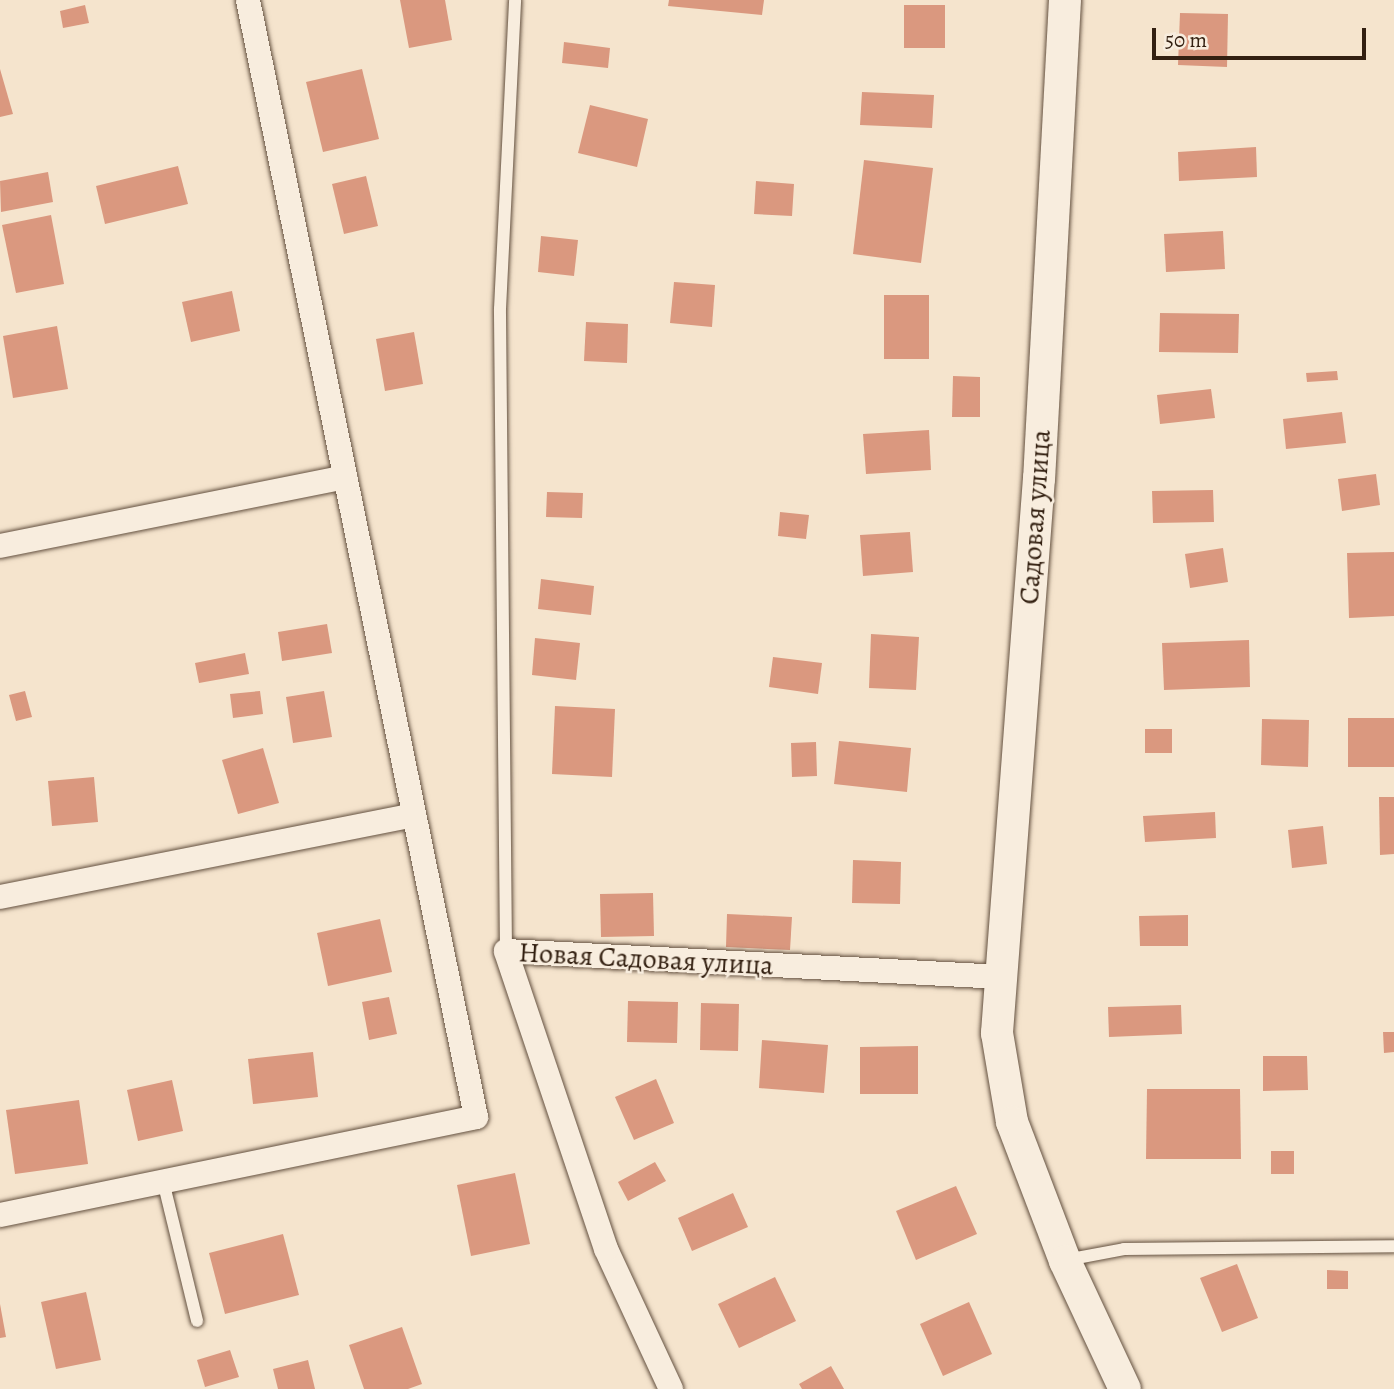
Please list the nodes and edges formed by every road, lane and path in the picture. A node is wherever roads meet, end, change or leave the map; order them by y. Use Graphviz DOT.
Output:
graph roads {
  1 [pos="248,0"];
  2 [pos="515,0"];
  3 [pos="1065,0"];
  4 [pos="345,477"];
  5 [pos="0,546"];
  6 [pos="414,815"];
  7 [pos="0,897"];
  8 [pos="506,951"];
  9 [pos="1001,977"];
  10 [pos="163,1181"];
  11 [pos="0,1215"];
  12 [pos="1394,1246"];
  13 [pos="1065,1261"];
  14 [pos="197,1321"];
  15 [pos="671,1389"];
  16 [pos="1125,1389"];
  1 -- 4 [label="street"];
  2 -- 8 [label="lane"];
  3 -- 9 [label="street, Садовая улица"];
  4 -- 5 [label="street"];
  4 -- 6 [label="street"];
  6 -- 7 [label="street"];
  6 -- 10 [label="street"];
  8 -- 9 [label="street, Новая Садовая улица"];
  8 -- 15 [label="street, Новая Садовая улица"];
  9 -- 13 [label="street, Садовая улица"];
  10 -- 11 [label="street"];
  10 -- 14 [label="lane"];
  12 -- 13 [label="lane"];
  13 -- 16 [label="street"];
}
